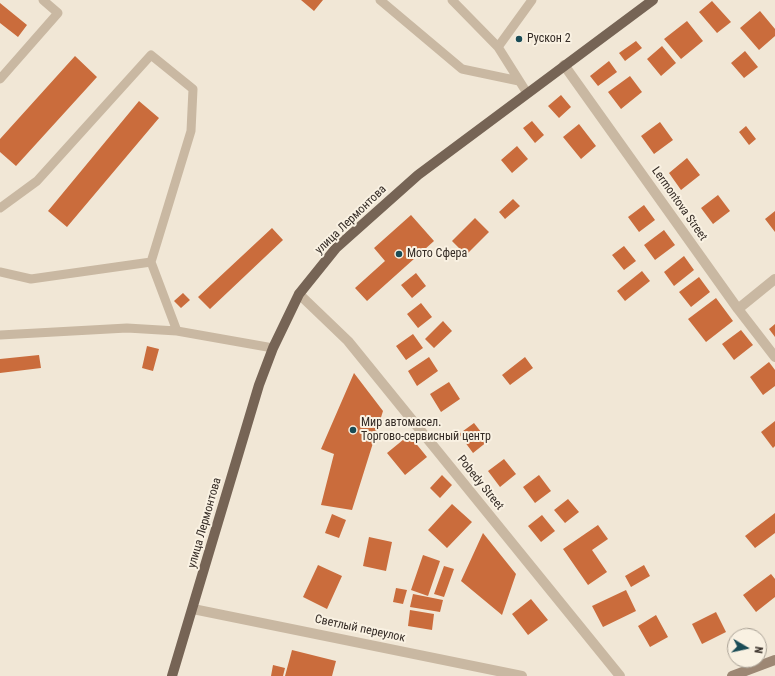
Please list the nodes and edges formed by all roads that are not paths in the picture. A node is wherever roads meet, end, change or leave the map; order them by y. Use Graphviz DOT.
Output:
graph roads {
  1 [pos="43,0"];
  2 [pos="380,0"];
  3 [pos="452,0"];
  4 [pos="532,0"];
  5 [pos="653,0"];
  6 [pos="498,48"];
  7 [pos="564,65"];
  8 [pos="0,79"];
  9 [pos="519,81"];
  10 [pos="527,93"];
  11 [pos="0,208"];
  12 [pos="151,262"];
  13 [pos="0,272"];
  14 [pos="775,279"];
  15 [pos="299,294"];
  16 [pos="738,309"];
  17 [pos="177,331"];
  18 [pos="0,335"];
  19 [pos="273,348"];
  20 [pos="775,357"];
  21 [pos="193,609"];
  22 [pos="775,660"];
  23 [pos="172,676"];
  24 [pos="522,676"];
  25 [pos="620,676"];
  26 [pos="732,676"];
  1 -- 8 [label="lane"];
  2 -- 9 [label="lane"];
  3 -- 6 [label="lane"];
  4 -- 6 [label="lane"];
  5 -- 7 [label="main road, улица Лермонтова"];
  6 -- 9 [label="lane"];
  7 -- 10 [label="main road, улица Лермонтова"];
  7 -- 16 [label="street, Lermontova Street"];
  9 -- 10 [label="lane"];
  10 -- 15 [label="main road, улица Лермонтова"];
  11 -- 12 [label="lane"];
  12 -- 13 [label="lane"];
  12 -- 17 [label="lane"];
  14 -- 16 [label="street"];
  15 -- 19 [label="main road, улица Лермонтова"];
  15 -- 25 [label="street, Pobedy Street"];
  16 -- 20 [label="street, Lermontova Street"];
  17 -- 18 [label="lane"];
  17 -- 19 [label="lane"];
  19 -- 21 [label="main road, улица Лермонтова"];
  21 -- 23 [label="main road, улица Лермонтова"];
  21 -- 24 [label="street, Светлый переулок"];
  22 -- 26 [label="main road"];
}
